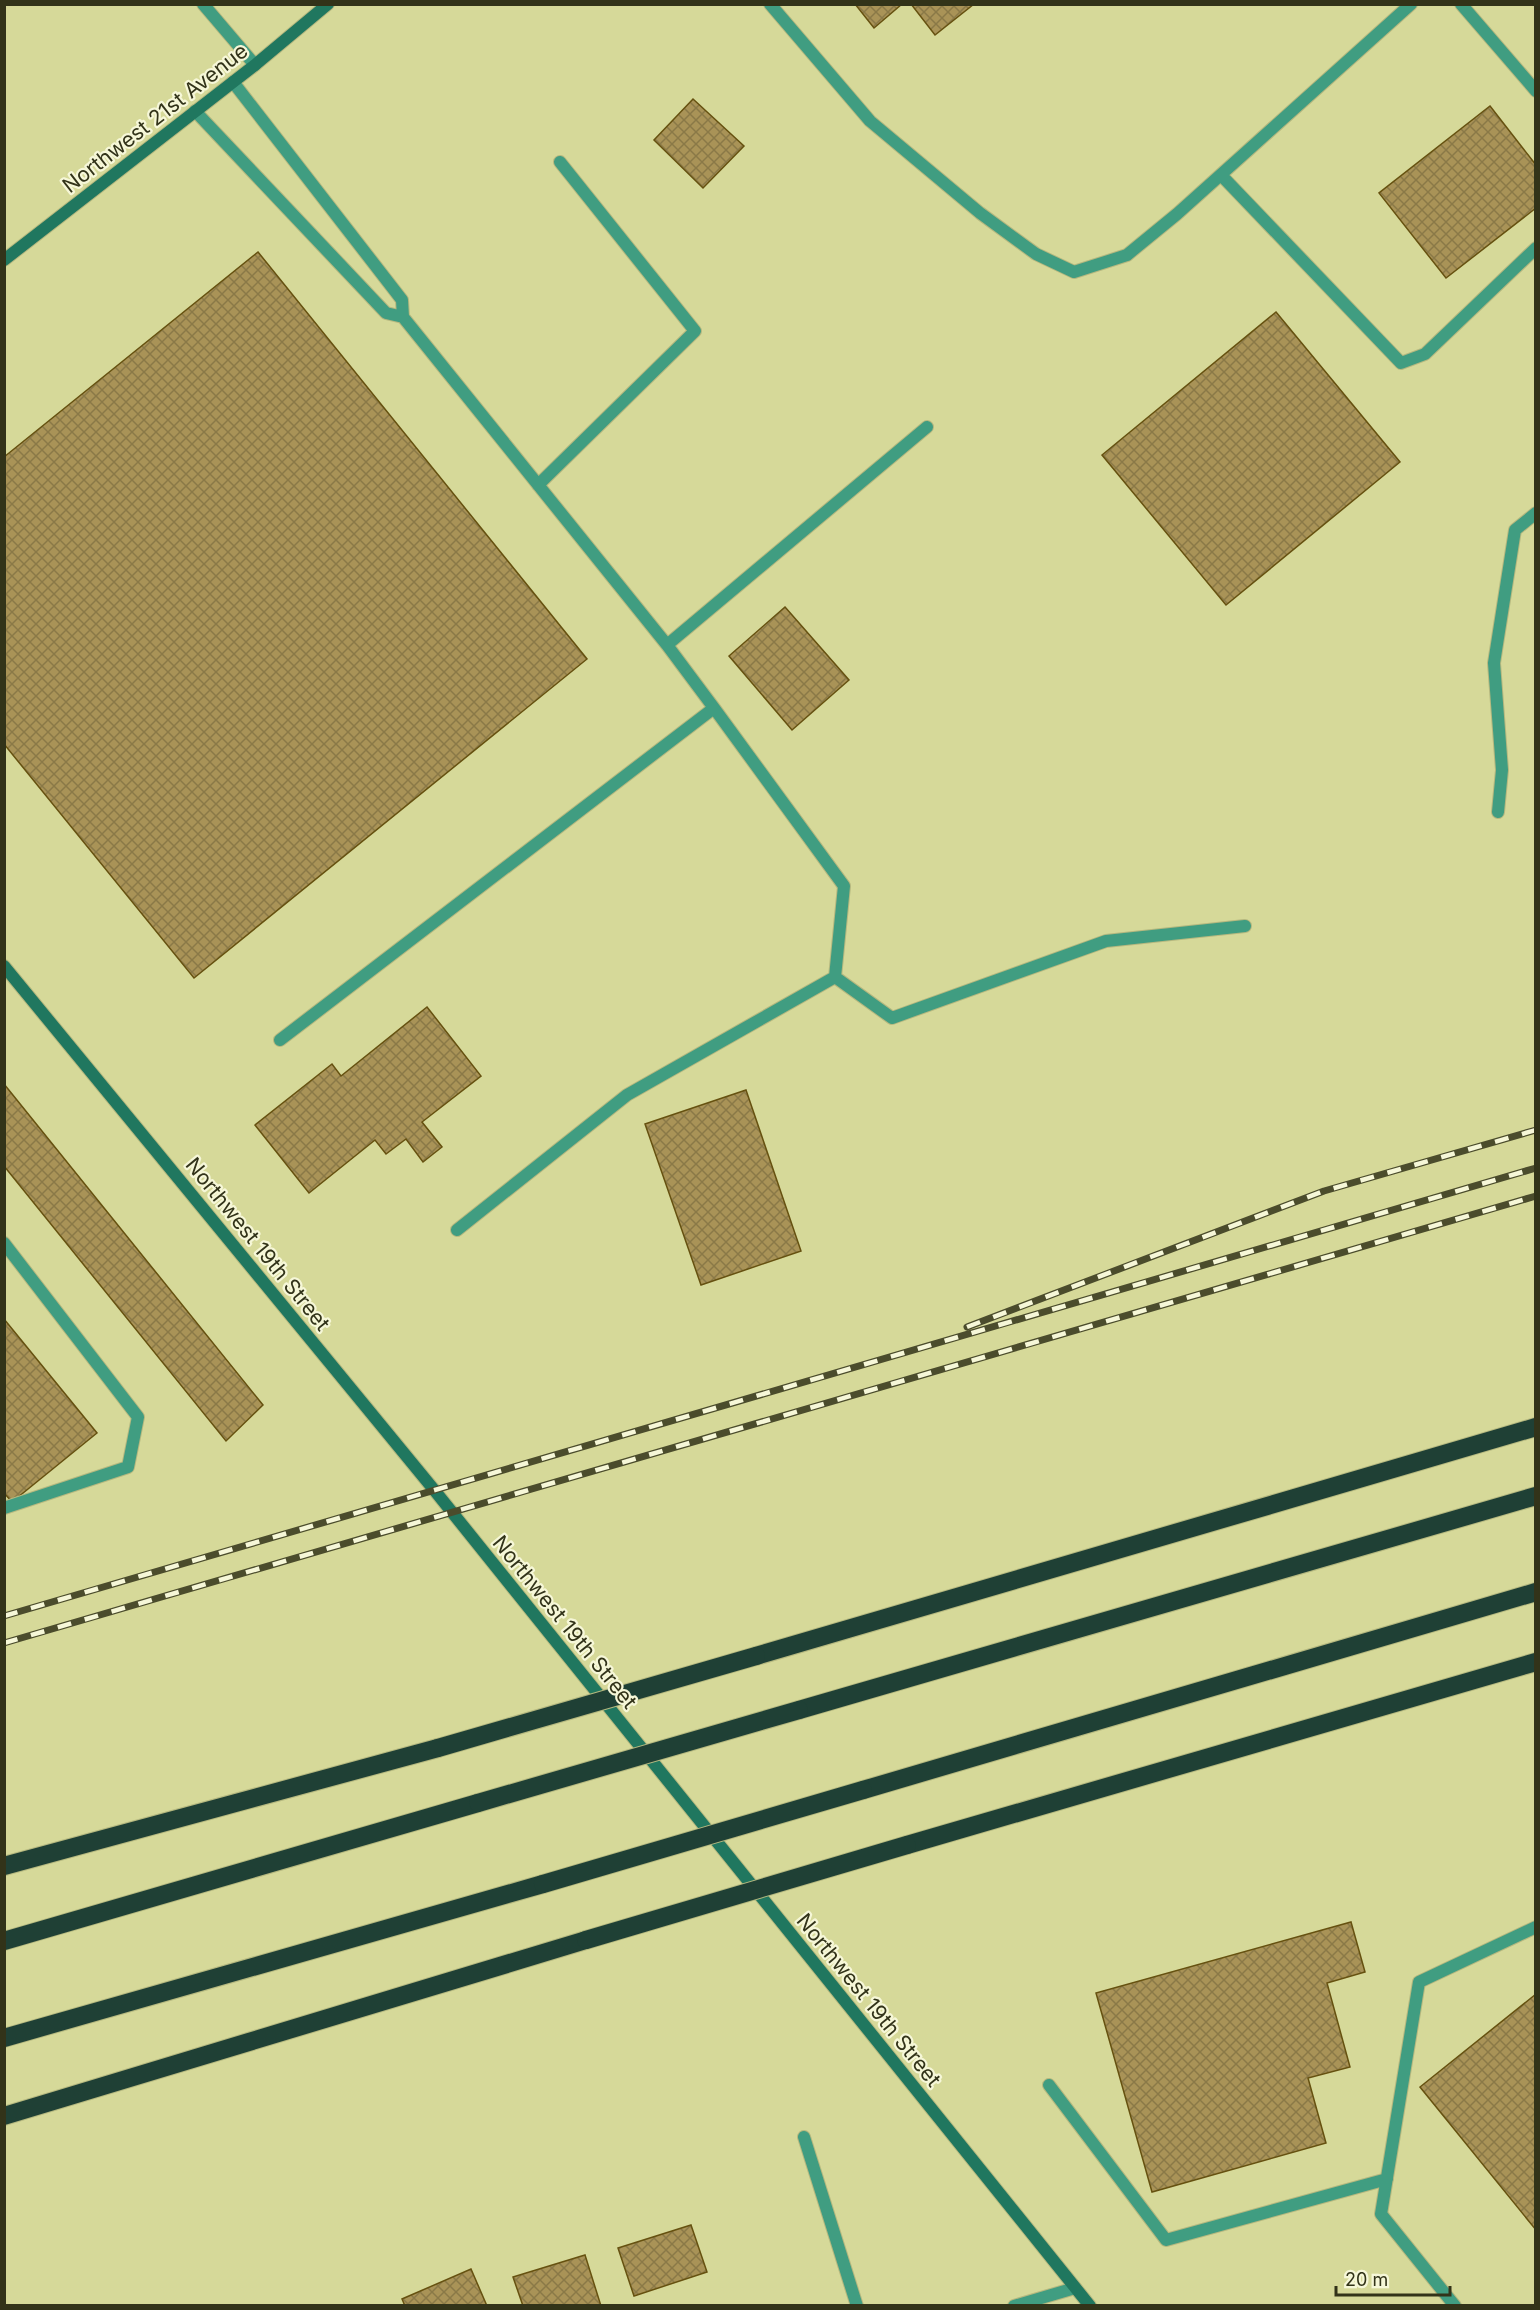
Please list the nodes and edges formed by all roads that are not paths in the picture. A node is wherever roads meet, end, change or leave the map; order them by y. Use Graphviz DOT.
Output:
graph roads {
  1 [pos="203,4"];
  2 [pos="328,4"];
  3 [pos="770,4"];
  4 [pos="1412,4"];
  5 [pos="1461,4"];
  6 [pos="255,65"];
  7 [pos="233,82"];
  8 [pos="1536,91"];
  9 [pos="195,111"];
  10 [pos="560,162"];
  11 [pos="1221,174"];
  12 [pos="1536,248"];
  13 [pos="4,260"];
  14 [pos="403,317"];
  15 [pos="927,427"];
  16 [pos="538,485"];
  17 [pos="1536,513"];
  18 [pos="667,645"];
  19 [pos="714,708"];
  20 [pos="1498,812"];
  21 [pos="1245,926"];
  22 [pos="4,966"];
  23 [pos="836,977"];
  24 [pos="280,1040"];
  25 [pos="457,1230"];
  26 [pos="4,1244"];
  27 [pos="1536,1427"];
  28 [pos="1536,1496"];
  29 [pos="4,1508"];
  30 [pos="1536,1592"];
  31 [pos="1536,1662"];
  32 [pos="4,1866"];
  33 [pos="1536,1927"];
  34 [pos="4,1941"];
  35 [pos="4,2038"];
  36 [pos="1049,2085"];
  37 [pos="4,2116"];
  38 [pos="804,2137"];
  39 [pos="1387,2179"];
  40 [pos="1076,2288"];
  41 [pos="857,2306"];
  42 [pos="1014,2306"];
  43 [pos="1089,2306"];
  44 [pos="1455,2306"];
  1 -- 6 [label="street"];
  2 -- 6 [label="street, Northwest 21st Avenue"];
  3 -- 11 [label="street"];
  4 -- 11 [label="street"];
  5 -- 8 [label="street"];
  6 -- 7 [label="street, Northwest 21st Avenue"];
  7 -- 9 [label="street, Northwest 21st Avenue"];
  7 -- 14 [label="street"];
  9 -- 13 [label="street, Northwest 21st Avenue"];
  9 -- 14 [label="street"];
  10 -- 16 [label="street"];
  11 -- 12 [label="street"];
  14 -- 16 [label="street"];
  15 -- 18 [label="street"];
  16 -- 18 [label="street"];
  17 -- 20 [label="street"];
  18 -- 19 [label="street"];
  19 -- 23 [label="street"];
  19 -- 24 [label="street"];
  21 -- 23 [label="street"];
  22 -- 40 [label="street, Northwest 19th Street"];
  23 -- 25 [label="street"];
  26 -- 29 [label="street"];
  27 -- 32 [label="highway, bridge"];
  28 -- 34 [label="highway, bridge"];
  30 -- 35 [label="highway, bridge"];
  31 -- 37 [label="highway, bridge"];
  33 -- 39 [label="street"];
  36 -- 39 [label="street"];
  38 -- 41 [label="street"];
  39 -- 44 [label="street"];
  40 -- 42 [label="street"];
  40 -- 43 [label="street, Northwest 19th Street"];
}
